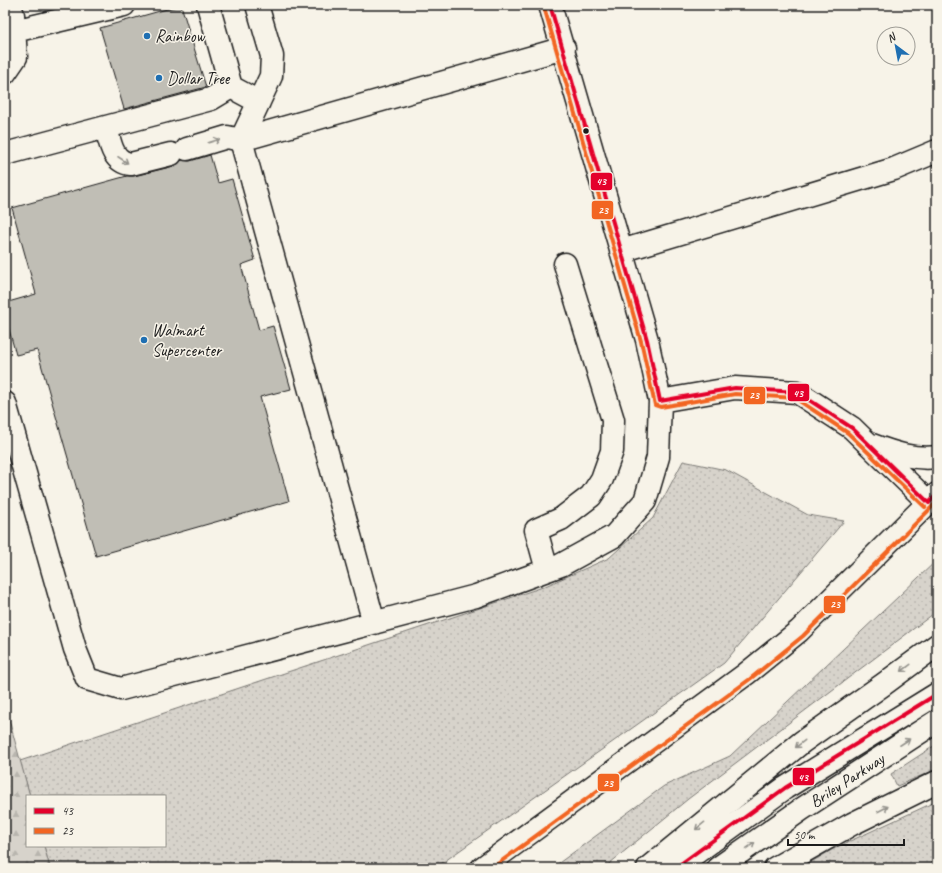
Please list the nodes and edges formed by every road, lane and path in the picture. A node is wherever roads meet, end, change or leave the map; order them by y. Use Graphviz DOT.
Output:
graph roads {
  1 [pos="10,5"];
  2 [pos="124,5"];
  3 [pos="208,5"];
  4 [pos="257,5"];
  5 [pos="550,5"];
  6 [pos="14,30"];
  7 [pos="564,48"];
  8 [pos="5,73"];
  9 [pos="231,87"];
  10 [pos="259,102"];
  11 [pos="106,127"];
  12 [pos="241,140"];
  13 [pos="937,151"];
  14 [pos="5,154"];
  15 [pos="621,251"];
  16 [pos="565,264"];
  17 [pos="660,401"];
  18 [pos="5,403"];
  19 [pos="868,444"];
  20 [pos="937,457"];
  21 [pos="933,499"];
  22 [pos="547,570"];
  23 [pos="374,623"];
  24 [pos="937,645"];
  25 [pos="937,694"];
  26 [pos="937,721"];
  27 [pos="937,782"];
  28 [pos="482,868"];
  29 [pos="648,868"];
  30 [pos="675,868"];
  31 [pos="718,868"];
  32 [pos="775,868"];
  1 -- 6 [label="main road"];
  2 -- 6 [label="main road"];
  3 -- 9 [label="main road"];
  4 -- 10 [label="main road"];
  5 -- 7 [label="main road"];
  6 -- 8 [label="main road"];
  7 -- 12 [label="main road"];
  7 -- 15 [label="main road"];
  9 -- 10 [label="main road"];
  9 -- 11 [label="main road"];
  10 -- 12 [label="main road"];
  11 -- 12 [label="main road, one-way"];
  11 -- 14 [label="main road"];
  12 -- 23 [label="main road"];
  13 -- 15 [label="main road"];
  15 -- 17 [label="main road"];
  16 -- 22 [label="main road"];
  17 -- 19 [label="main road"];
  17 -- 22 [label="main road"];
  18 -- 23 [label="main road"];
  19 -- 20 [label="main road"];
  19 -- 21 [label="main road"];
  21 -- 28 [label="main road"];
  22 -- 23 [label="main road"];
  24 -- 29 [label="main road, one-way"];
  25 -- 30 [label="main road, Briley Parkway"];
  31 -- 26 [label="main road, Briley Parkway, one-way"];
  32 -- 27 [label="main road, one-way"];
}
